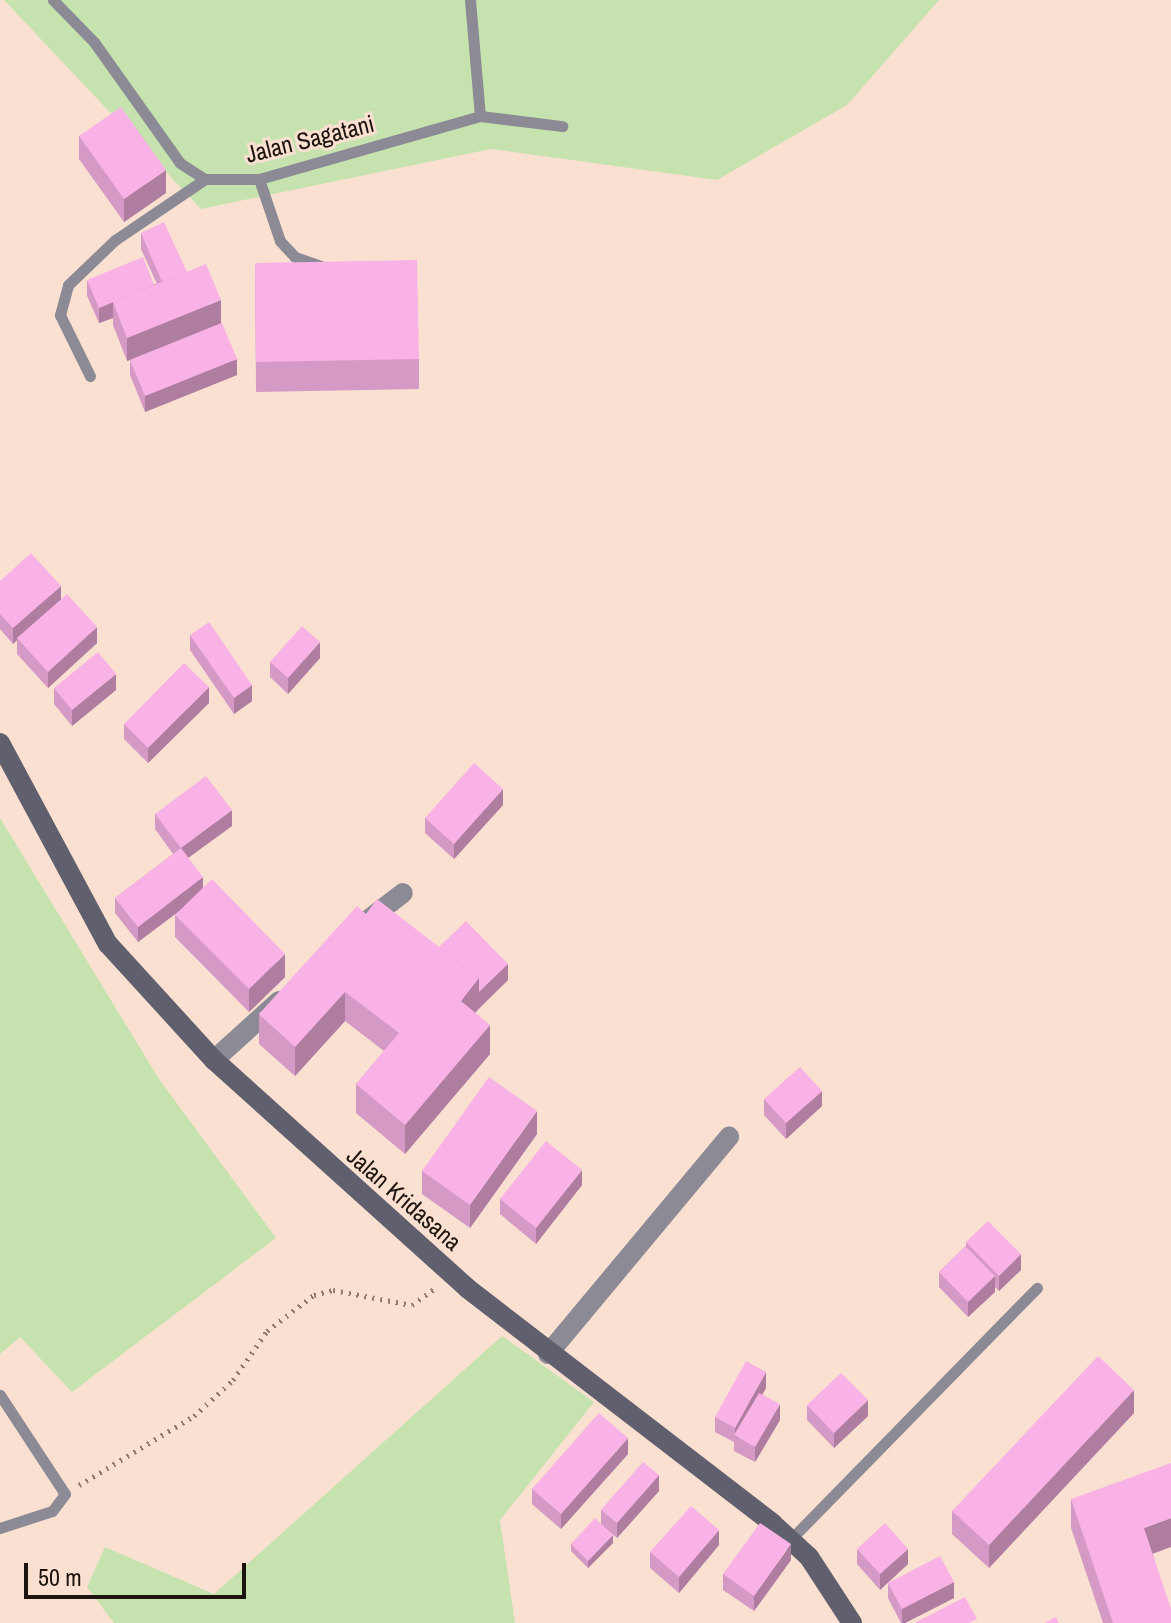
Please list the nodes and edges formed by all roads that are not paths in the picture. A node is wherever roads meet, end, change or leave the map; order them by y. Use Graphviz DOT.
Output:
graph roads {
  1 [pos="53,0"];
  2 [pos="470,0"];
  3 [pos="480,116"];
  4 [pos="562,126"];
  5 [pos="205,179"];
  6 [pos="259,179"];
  7 [pos="340,266"];
  8 [pos="90,376"];
  9 [pos="0,743"];
  10 [pos="403,893"];
  11 [pos="345,940"];
  12 [pos="293,988"];
  13 [pos="214,1060"];
  14 [pos="729,1137"];
  15 [pos="1037,1288"];
  16 [pos="548,1354"];
  17 [pos="0,1395"];
  18 [pos="0,1528"];
  19 [pos="790,1540"];
  20 [pos="852,1623"];
  1 -- 5 [label="lane"];
  2 -- 3 [label="lane"];
  3 -- 4 [label="lane, Jalan Sagatani"];
  3 -- 6 [label="lane, Jalan Sagatani"];
  5 -- 6 [label="lane, Jalan Sagatani"];
  5 -- 8 [label="lane"];
  6 -- 7 [label="lane"];
  9 -- 13 [label="street, Jalan Kridasana"];
  10 -- 11 [label="street"];
  12 -- 13 [label="street"];
  13 -- 16 [label="street, Jalan Kridasana"];
  14 -- 16 [label="street"];
  15 -- 19 [label="lane"];
  16 -- 19 [label="street, Jalan Kridasana"];
  17 -- 18 [label="lane"];
  19 -- 20 [label="street, Jalan Kridasana"];
}
